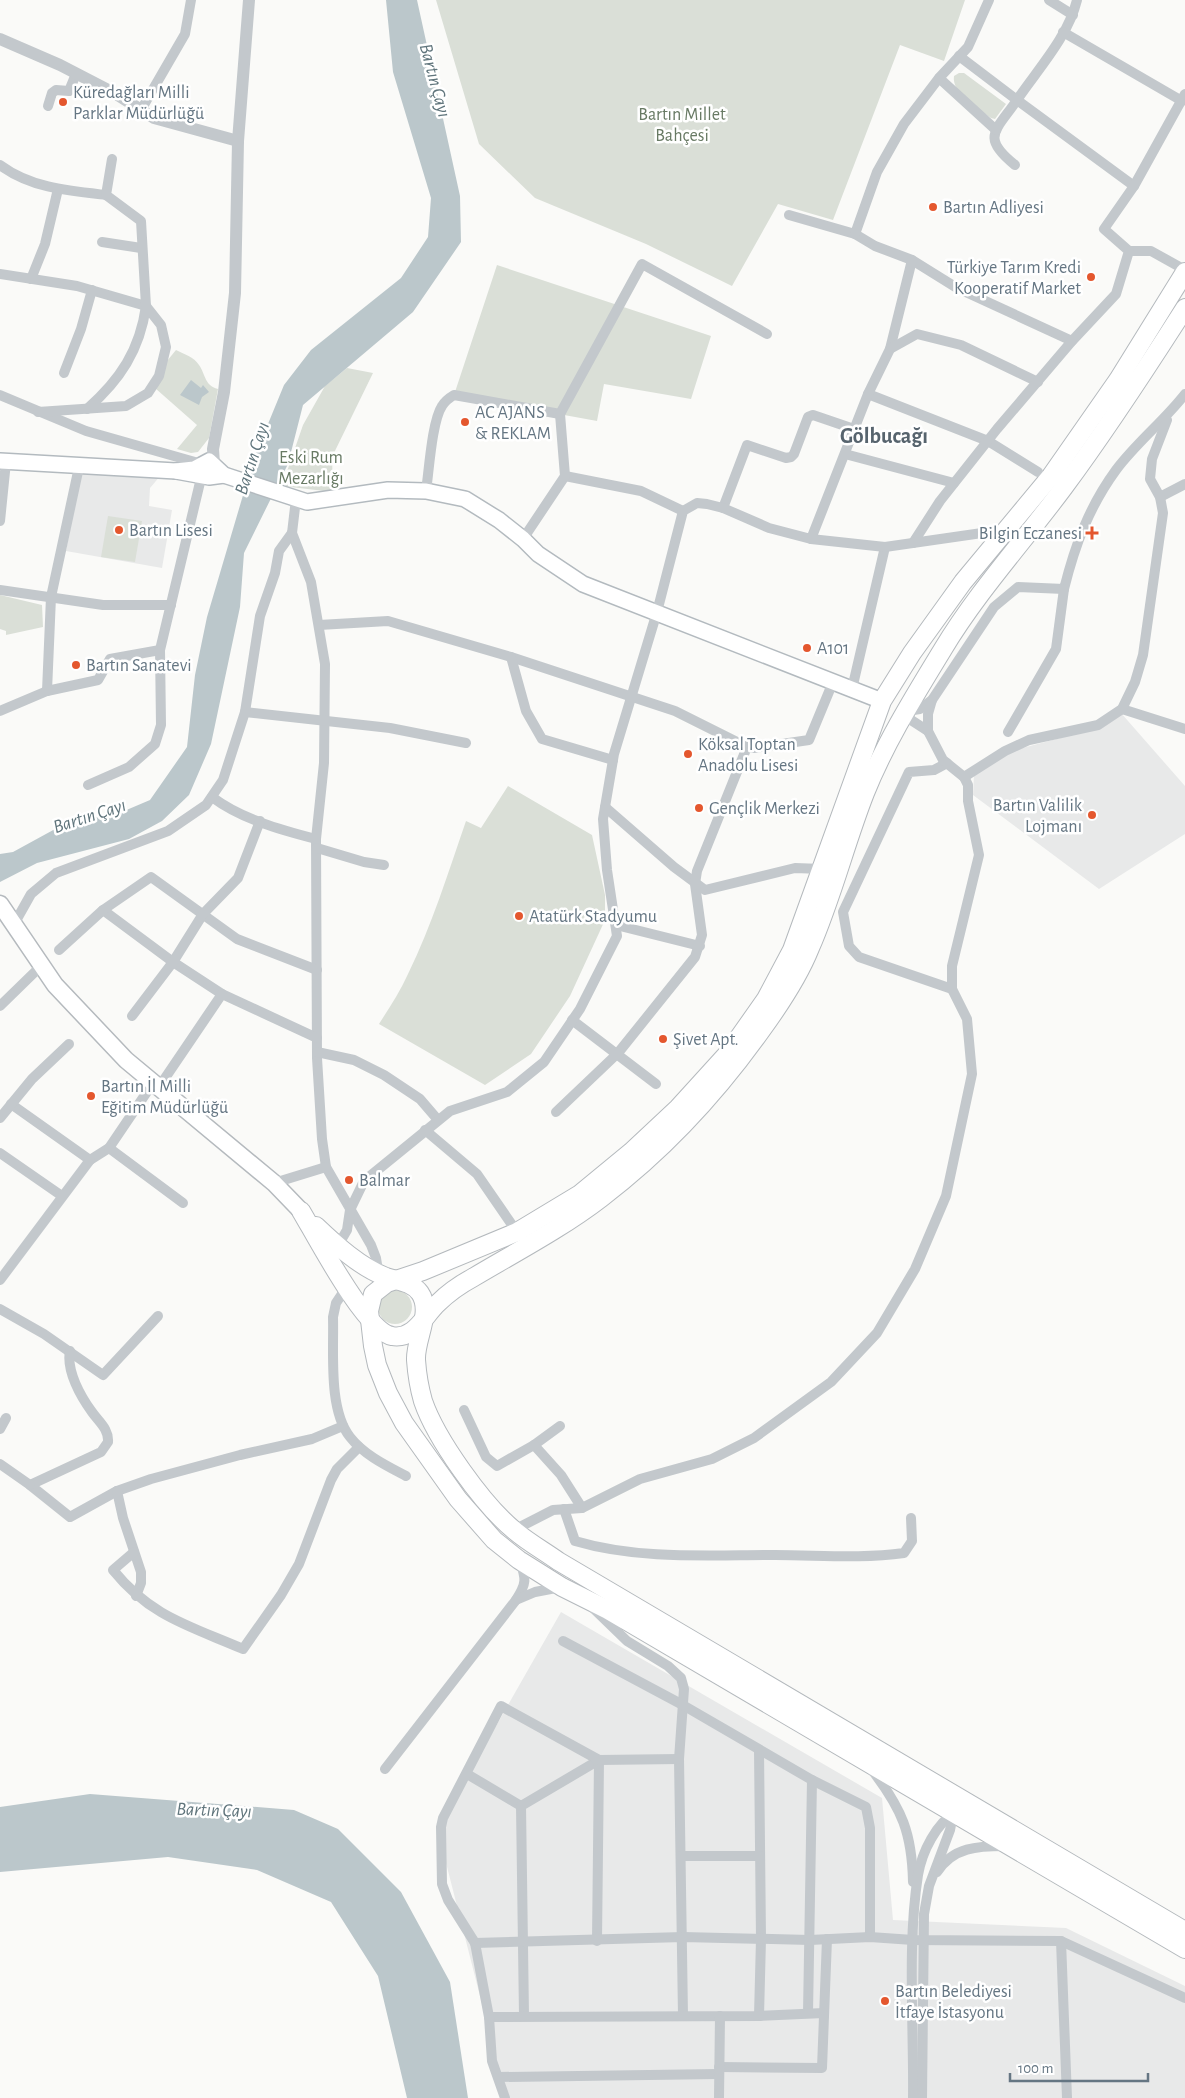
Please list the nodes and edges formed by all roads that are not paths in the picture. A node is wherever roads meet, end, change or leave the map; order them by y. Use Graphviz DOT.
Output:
graph roads {
  1 [pos="191,0"];
  2 [pos="249,0"];
  3 [pos="989,0"];
  4 [pos="1049,0"];
  5 [pos="1077,0"];
  6 [pos="1073,15"];
  7 [pos="1063,32"];
  8 [pos="0,39"];
  9 [pos="959,56"];
  10 [pos="76,74"];
  11 [pos="939,78"];
  12 [pos="1183,99"];
  13 [pos="1017,100"];
  14 [pos="48,106"];
  15 [pos="141,110"];
  16 [pos="996,130"];
  17 [pos="238,141"];
  18 [pos="112,159"];
  19 [pos="0,164"];
  20 [pos="1015,165"];
  21 [pos="1134,186"];
  22 [pos="58,189"];
  23 [pos="106,195"];
  24 [pos="789,215"];
  25 [pos="855,234"];
  26 [pos="102,242"];
  27 [pos="141,248"];
  28 [pos="1129,251"];
  29 [pos="912,260"];
  30 [pos="1185,271"];
  31 [pos="0,274"];
  32 [pos="31,279"];
  33 [pos="92,290"];
  34 [pos="146,306"];
  35 [pos="1185,308"];
  36 [pos="767,334"];
  37 [pos="1072,341"];
  38 [pos="890,350"];
  39 [pos="64,373"];
  40 [pos="1038,382"];
  41 [pos="868,394"];
  42 [pos="1185,394"];
  43 [pos="0,395"];
  44 [pos="87,409"];
  45 [pos="38,412"];
  46 [pos="560,414"];
  47 [pos="1169,414"];
  48 [pos="854,429"];
  49 [pos="988,441"];
  50 [pos="844,454"];
  51 [pos="3,461"];
  52 [pos="79,466"];
  53 [pos="208,469"];
  54 [pos="1038,472"];
  55 [pos="565,476"];
  56 [pos="954,483"];
  57 [pos="1185,484"];
  58 [pos="426,491"];
  59 [pos="1160,497"];
  60 [pos="292,498"];
  61 [pos="723,508"];
  62 [pos="683,511"];
  63 [pos="0,521"];
  64 [pos="989,532"];
  65 [pos="292,533"];
  66 [pos="524,539"];
  67 [pos="810,539"];
  68 [pos="913,543"];
  69 [pos="885,547"];
  70 [pos="1064,588"];
  71 [pos="0,590"];
  72 [pos="51,597"];
  73 [pos="172,605"];
  74 [pos="657,612"];
  75 [pos="319,624"];
  76 [pos="160,650"];
  77 [pos="511,657"];
  78 [pos="833,682"];
  79 [pos="852,689"];
  80 [pos="47,691"];
  81 [pos="632,697"];
  82 [pos="932,700"];
  83 [pos="882,701"];
  84 [pos="1122,709"];
  85 [pos="0,711"];
  86 [pos="245,712"];
  87 [pos="906,712"];
  88 [pos="325,721"];
  89 [pos="1185,728"];
  90 [pos="928,731"];
  91 [pos="1008,732"];
  92 [pos="466,743"];
  93 [pos="746,747"];
  94 [pos="613,760"];
  95 [pos="947,763"];
  96 [pos="964,777"];
  97 [pos="88,785"];
  98 [pos="212,797"];
  99 [pos="606,807"];
  100 [pos="260,821"];
  101 [pos="316,844"];
  102 [pos="384,865"];
  103 [pos="822,870"];
  104 [pos="695,884"];
  105 [pos="1,906"];
  106 [pos="103,910"];
  107 [pos="203,914"];
  108 [pos="616,925"];
  109 [pos="13,926"];
  110 [pos="700,946"];
  111 [pos="59,950"];
  112 [pos="172,962"];
  113 [pos="41,966"];
  114 [pos="318,970"];
  115 [pos="952,989"];
  116 [pos="222,994"];
  117 [pos="0,1006"];
  118 [pos="132,1016"];
  119 [pos="572,1020"];
  120 [pos="317,1038"];
  121 [pos="69,1044"];
  122 [pos="317,1052"];
  123 [pos="618,1053"];
  124 [pos="656,1084"];
  125 [pos="156,1085"];
  126 [pos="11,1104"];
  127 [pos="556,1112"];
  128 [pos="0,1118"];
  129 [pos="438,1120"];
  130 [pos="425,1130"];
  131 [pos="109,1148"];
  132 [pos="0,1153"];
  133 [pos="90,1160"];
  134 [pos="326,1167"];
  135 [pos="274,1182"];
  136 [pos="62,1196"];
  137 [pos="184,1202"];
  138 [pos="350,1210"];
  139 [pos="301,1211"];
  140 [pos="517,1232"];
  141 [pos="333,1242"];
  142 [pos="0,1280"];
  143 [pos="379,1281"];
  144 [pos="396,1281"];
  145 [pos="346,1288"];
  146 [pos="0,1310"];
  147 [pos="158,1316"];
  148 [pos="371,1320"];
  149 [pos="422,1320"];
  150 [pos="70,1351"];
  151 [pos="464,1410"];
  152 [pos="6,1418"];
  153 [pos="343,1426"];
  154 [pos="560,1426"];
  155 [pos="0,1430"];
  156 [pos="534,1445"];
  157 [pos="359,1447"];
  158 [pos="0,1464"];
  159 [pos="406,1476"];
  160 [pos="30,1485"];
  161 [pos="117,1491"];
  162 [pos="582,1508"];
  163 [pos="564,1509"];
  164 [pos="911,1518"];
  165 [pos="514,1530"];
  166 [pos="134,1552"];
  167 [pos="519,1560"];
  168 [pos="562,1587"];
  169 [pos="136,1596"];
  170 [pos="581,1597"];
  171 [pos="516,1600"];
  172 [pos="563,1642"];
  173 [pos="681,1704"];
  174 [pos="759,1750"];
  175 [pos="678,1759"];
  176 [pos="864,1759"];
  177 [pos="599,1760"];
  178 [pos="385,1769"];
  179 [pos="467,1774"];
  180 [pos="812,1780"];
  181 [pos="934,1782"];
  182 [pos="521,1806"];
  183 [pos="984,1811"];
  184 [pos="955,1812"];
  185 [pos="1012,1846"];
  186 [pos="681,1856"];
  187 [pos="760,1856"];
  188 [pos="929,1886"];
  189 [pos="914,1928"];
  190 [pos="1185,1931"];
  191 [pos="683,1937"];
  192 [pos="870,1937"];
  193 [pos="761,1939"];
  194 [pos="827,1939"];
  195 [pos="810,1940"];
  196 [pos="913,1940"];
  197 [pos="924,1940"];
  198 [pos="525,1941"];
  199 [pos="597,1941"];
  200 [pos="1061,1941"];
  201 [pos="475,1943"];
  202 [pos="1185,1949"];
  203 [pos="1185,1998"];
  204 [pos="824,2013"];
  205 [pos="808,2014"];
  206 [pos="524,2016"];
  207 [pos="683,2016"];
  208 [pos="720,2016"];
  209 [pos="759,2016"];
  210 [pos="489,2017"];
  211 [pos="719,2070"];
  212 [pos="499,2077"];
  213 [pos="505,2098"];
  214 [pos="719,2098"];
  215 [pos="913,2098"];
  216 [pos="922,2098"];
  217 [pos="1067,2098"];
  1 -- 15 [label="street"];
  2 -- 17 [label="street"];
  3 -- 9 [label="street"];
  4 -- 6 [label="street"];
  5 -- 6 [label="street"];
  6 -- 7 [label="street"];
  7 -- 12 [label="street"];
  7 -- 13 [label="street"];
  8 -- 10 [label="street"];
  9 -- 11 [label="street"];
  9 -- 13 [label="street"];
  10 -- 14 [label="street"];
  10 -- 15 [label="street"];
  11 -- 16 [label="street"];
  11 -- 25 [label="street"];
  12 -- 21 [label="street"];
  13 -- 16 [label="street"];
  13 -- 21 [label="street"];
  15 -- 17 [label="street"];
  16 -- 20 [label="street"];
  17 -- 53 [label="street"];
  18 -- 23 [label="street"];
  19 -- 22 [label="street"];
  21 -- 28 [label="street"];
  22 -- 23 [label="street"];
  22 -- 32 [label="street"];
  23 -- 27 [label="street"];
  24 -- 25 [label="street"];
  25 -- 29 [label="street"];
  26 -- 27 [label="street"];
  27 -- 34 [label="street"];
  28 -- 30 [label="street"];
  28 -- 37 [label="street"];
  29 -- 37 [label="street"];
  29 -- 38 [label="street"];
  30 -- 83 [label="highway"];
  31 -- 32 [label="street"];
  32 -- 33 [label="street"];
  33 -- 34 [label="street"];
  33 -- 39 [label="street"];
  34 -- 44 [label="street"];
  34 -- 44 [label="street"];
  35 -- 87 [label="highway"];
  36 -- 46 [label="street"];
  37 -- 40 [label="street"];
  38 -- 40 [label="street"];
  38 -- 41 [label="street"];
  40 -- 49 [label="street"];
  41 -- 48 [label="street"];
  41 -- 49 [label="street"];
  42 -- 47 [label="street"];
  43 -- 45 [label="street"];
  44 -- 45 [label="street"];
  45 -- 53 [label="street"];
  46 -- 55 [label="street"];
  46 -- 58 [label="street"];
  47 -- 59 [label="street"];
  47 -- 70 [label="street"];
  48 -- 50 [label="street"];
  48 -- 61 [label="street"];
  49 -- 54 [label="street"];
  49 -- 56 [label="street"];
  50 -- 56 [label="street"];
  50 -- 67 [label="street"];
  51 -- 52 [label="main road"];
  51 -- 63 [label="street"];
  52 -- 53 [label="main road"];
  52 -- 72 [label="street"];
  53 -- 60 [label="main road"];
  53 -- 73 [label="street"];
  55 -- 62 [label="street"];
  55 -- 66 [label="street"];
  56 -- 68 [label="street"];
  57 -- 59 [label="street"];
  58 -- 60 [label="main road"];
  58 -- 66 [label="main road"];
  59 -- 84 [label="street"];
  60 -- 65 [label="street"];
  61 -- 62 [label="street"];
  61 -- 67 [label="street"];
  62 -- 74 [label="street"];
  64 -- 68 [label="street"];
  65 -- 75 [label="street"];
  65 -- 86 [label="street"];
  66 -- 74 [label="main road"];
  67 -- 69 [label="street"];
  68 -- 69 [label="street"];
  69 -- 79 [label="street"];
  70 -- 82 [label="street"];
  70 -- 91 [label="street"];
  71 -- 72 [label="street"];
  72 -- 73 [label="street"];
  72 -- 80 [label="street"];
  73 -- 76 [label="street"];
  74 -- 78 [label="main road"];
  74 -- 81 [label="street"];
  75 -- 77 [label="street"];
  75 -- 88 [label="street"];
  76 -- 80 [label="street"];
  76 -- 97 [label="street"];
  77 -- 81 [label="street"];
  77 -- 94 [label="street"];
  78 -- 79 [label="main road"];
  78 -- 93 [label="street"];
  79 -- 83 [label="main road"];
  80 -- 85 [label="street"];
  81 -- 93 [label="street"];
  81 -- 94 [label="street"];
  82 -- 87 [label="street"];
  82 -- 90 [label="street"];
  83 -- 87 [label="highway"];
  83 -- 103 [label="highway"];
  84 -- 89 [label="street"];
  84 -- 96 [label="street"];
  86 -- 88 [label="street"];
  86 -- 98 [label="street"];
  87 -- 90 [label="street"];
  87 -- 149 [label="highway"];
  88 -- 92 [label="street"];
  88 -- 101 [label="street"];
  90 -- 95 [label="street"];
  93 -- 104 [label="street"];
  94 -- 99 [label="street"];
  95 -- 96 [label="street"];
  95 -- 115 [label="street"];
  96 -- 115 [label="street"];
  98 -- 100 [label="street"];
  98 -- 109 [label="street"];
  99 -- 104 [label="street"];
  99 -- 108 [label="street"];
  100 -- 101 [label="street"];
  100 -- 107 [label="street"];
  101 -- 102 [label="street"];
  101 -- 114 [label="street"];
  103 -- 104 [label="street"];
  103 -- 140 [label="highway"];
  104 -- 110 [label="street"];
  105 -- 109 [label="main road"];
  106 -- 107 [label="street"];
  106 -- 111 [label="street"];
  106 -- 112 [label="street"];
  107 -- 112 [label="street"];
  107 -- 114 [label="street"];
  108 -- 110 [label="street"];
  108 -- 119 [label="street"];
  109 -- 113 [label="main road"];
  110 -- 123 [label="street"];
  112 -- 116 [label="street"];
  112 -- 118 [label="street"];
  113 -- 117 [label="street"];
  113 -- 125 [label="main road"];
  114 -- 120 [label="street"];
  115 -- 162 [label="street"];
  116 -- 120 [label="street"];
  116 -- 125 [label="street"];
  119 -- 123 [label="street"];
  119 -- 129 [label="street"];
  120 -- 122 [label="street"];
  121 -- 126 [label="street"];
  122 -- 129 [label="street"];
  122 -- 134 [label="street"];
  123 -- 124 [label="street"];
  123 -- 127 [label="street"];
  125 -- 131 [label="street"];
  125 -- 135 [label="main road"];
  126 -- 128 [label="street"];
  126 -- 133 [label="street"];
  129 -- 130 [label="street"];
  130 -- 138 [label="street"];
  130 -- 140 [label="street"];
  131 -- 133 [label="street"];
  131 -- 137 [label="street"];
  132 -- 136 [label="street"];
  133 -- 136 [label="street"];
  134 -- 135 [label="street"];
  134 -- 138 [label="street"];
  135 -- 139 [label="main road"];
  136 -- 142 [label="street"];
  138 -- 141 [label="street"];
  138 -- 143 [label="street"];
  139 -- 141 [label="highway"];
  140 -- 144 [label="highway"];
  141 -- 143 [label="highway"];
  141 -- 145 [label="highway"];
  143 -- 144 [label="highway"];
  143 -- 148 [label="highway"];
  144 -- 149 [label="highway"];
  145 -- 148 [label="highway"];
  145 -- 153 [label="street"];
  146 -- 150 [label="street"];
  147 -- 150 [label="street"];
  148 -- 149 [label="highway"];
  148 -- 167 [label="highway"];
  149 -- 165 [label="highway"];
  150 -- 160 [label="street"];
  151 -- 156 [label="street"];
  152 -- 155 [label="street"];
  153 -- 157 [label="street"];
  153 -- 161 [label="street"];
  154 -- 156 [label="street"];
  156 -- 162 [label="street"];
  157 -- 159 [label="street"];
  157 -- 169 [label="street"];
  158 -- 160 [label="street"];
  160 -- 161 [label="street"];
  161 -- 166 [label="street"];
  162 -- 163 [label="street"];
  163 -- 164 [label="street"];
  163 -- 165 [label="street"];
  165 -- 181 [label="highway"];
  166 -- 169 [label="street"];
  166 -- 169 [label="street"];
  167 -- 168 [label="highway"];
  167 -- 171 [label="street"];
  168 -- 170 [label="highway"];
  168 -- 171 [label="street"];
  170 -- 173 [label="street"];
  170 -- 176 [label="highway"];
  171 -- 178 [label="street"];
  172 -- 173 [label="street"];
  173 -- 174 [label="street"];
  173 -- 175 [label="street"];
  174 -- 180 [label="street"];
  174 -- 187 [label="street"];
  175 -- 177 [label="street"];
  175 -- 186 [label="street"];
  176 -- 184 [label="highway"];
  176 -- 189 [label="street"];
  177 -- 179 [label="street"];
  177 -- 182 [label="street"];
  177 -- 199 [label="street"];
  179 -- 182 [label="street"];
  179 -- 201 [label="street"];
  180 -- 192 [label="street"];
  180 -- 195 [label="street"];
  181 -- 183 [label="highway"];
  181 -- 184 [label="street"];
  182 -- 198 [label="street"];
  183 -- 184 [label="street"];
  183 -- 190 [label="highway"];
  184 -- 185 [label="highway"];
  184 -- 188 [label="street"];
  184 -- 189 [label="street"];
  185 -- 188 [label="street"];
  185 -- 202 [label="highway"];
  186 -- 187 [label="street"];
  186 -- 191 [label="street"];
  187 -- 193 [label="street"];
  188 -- 197 [label="street"];
  189 -- 196 [label="street"];
  191 -- 193 [label="street"];
  191 -- 199 [label="street"];
  191 -- 207 [label="street"];
  192 -- 194 [label="street"];
  192 -- 196 [label="street"];
  193 -- 195 [label="street"];
  193 -- 209 [label="street"];
  194 -- 195 [label="street"];
  194 -- 204 [label="street"];
  195 -- 205 [label="street"];
  196 -- 197 [label="street"];
  196 -- 215 [label="street"];
  197 -- 200 [label="street"];
  197 -- 216 [label="street"];
  198 -- 199 [label="street"];
  198 -- 201 [label="street"];
  198 -- 206 [label="street"];
  200 -- 203 [label="street"];
  200 -- 217 [label="street"];
  201 -- 210 [label="street"];
  204 -- 205 [label="street"];
  204 -- 211 [label="street"];
  205 -- 209 [label="street"];
  206 -- 207 [label="street"];
  206 -- 210 [label="street"];
  207 -- 208 [label="street"];
  208 -- 209 [label="street"];
  208 -- 211 [label="street"];
  210 -- 212 [label="street"];
  211 -- 212 [label="street"];
  211 -- 214 [label="street"];
  212 -- 213 [label="street"];
}
